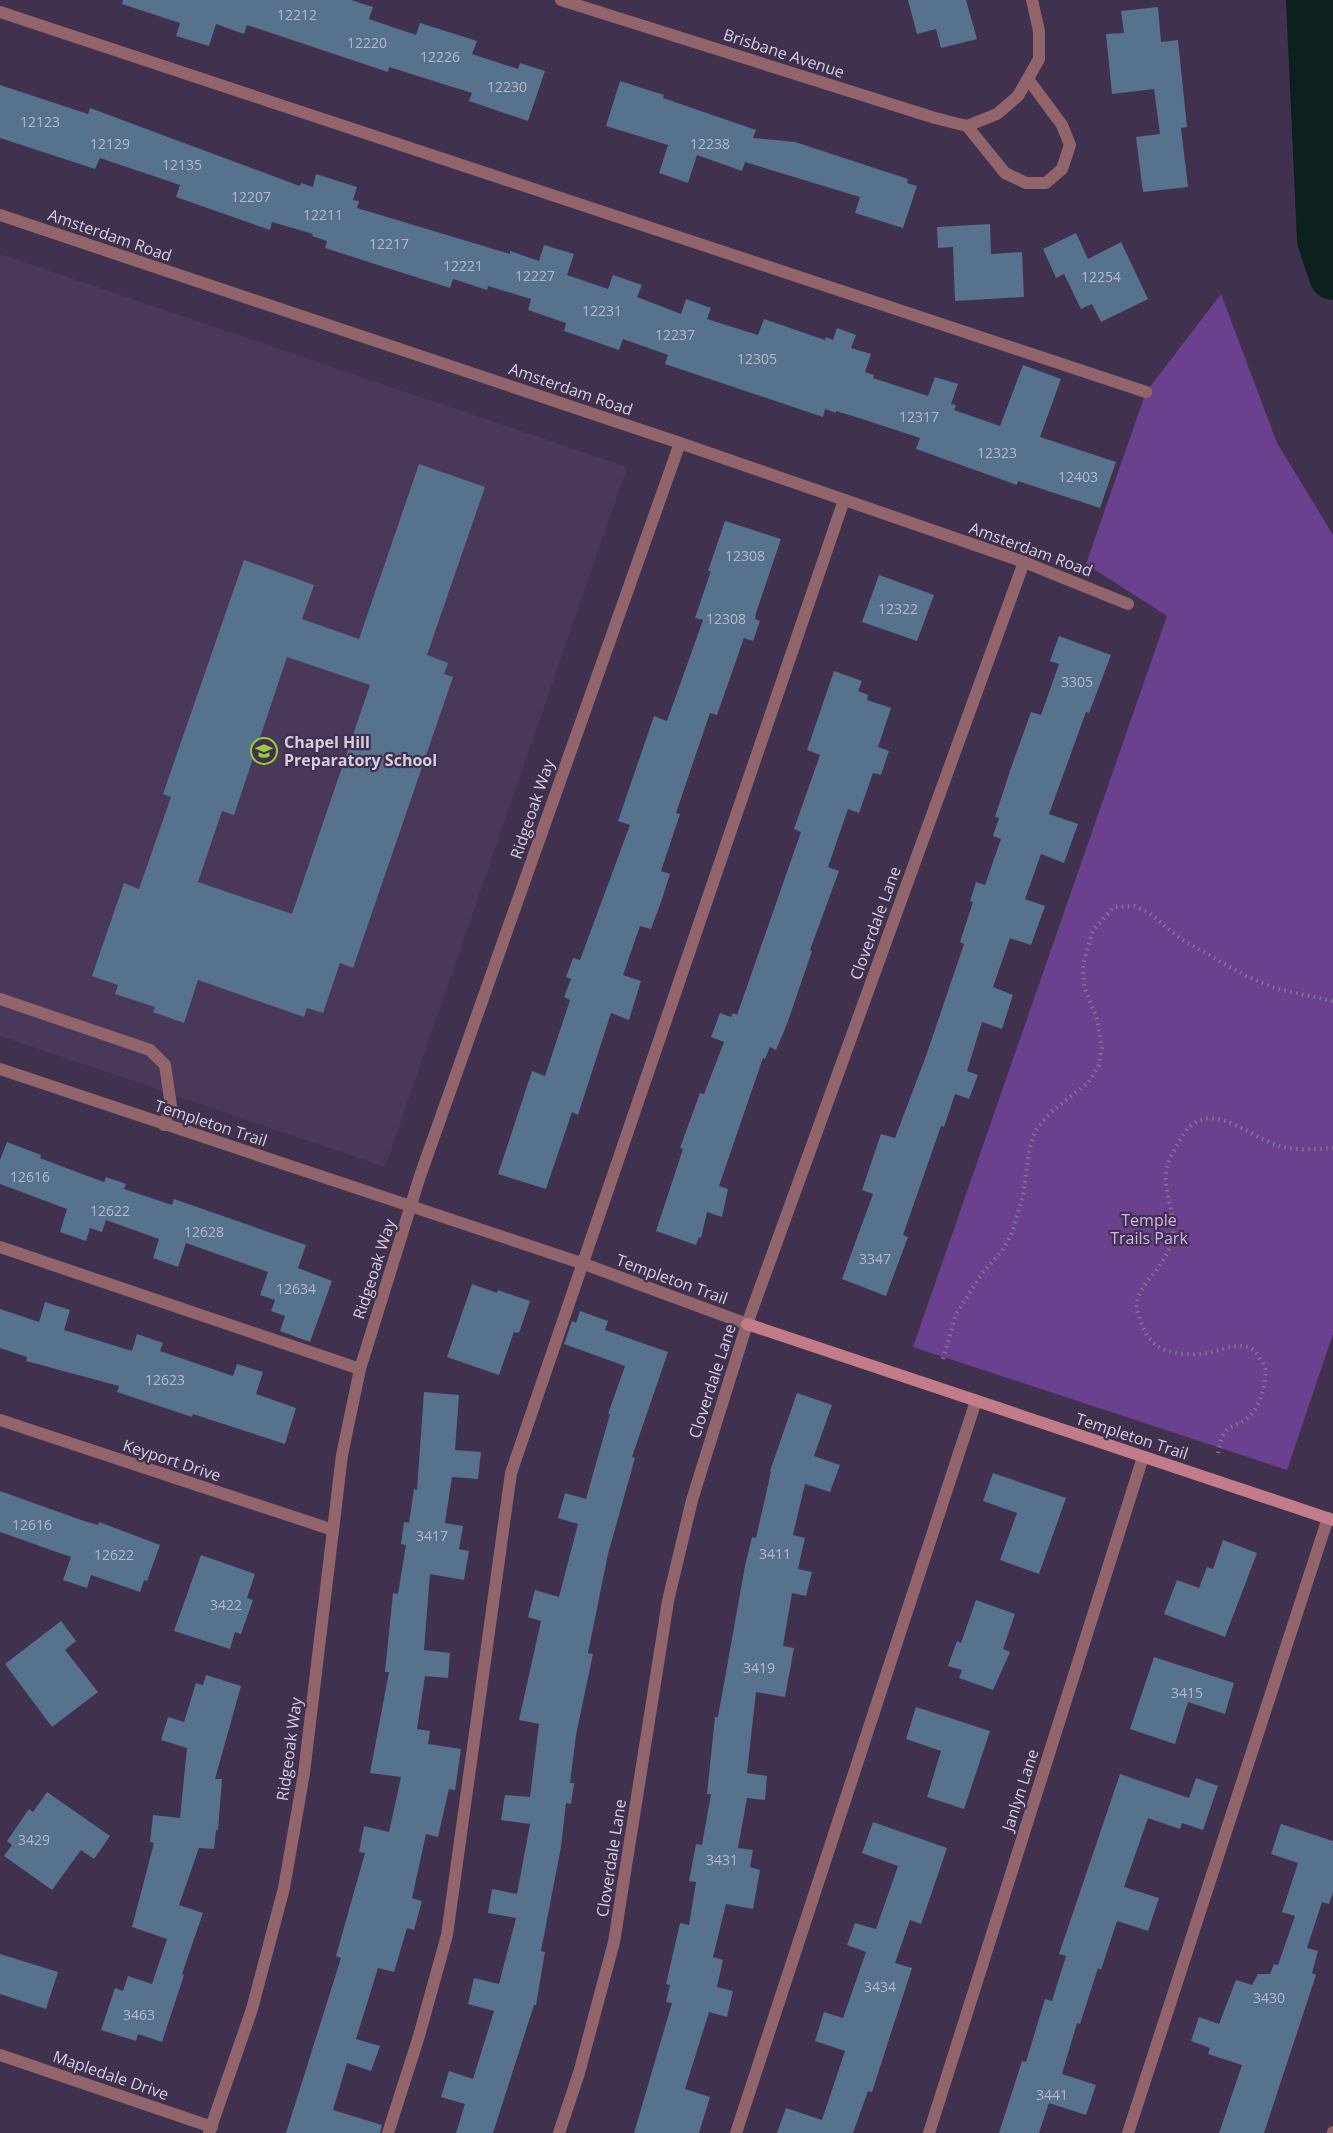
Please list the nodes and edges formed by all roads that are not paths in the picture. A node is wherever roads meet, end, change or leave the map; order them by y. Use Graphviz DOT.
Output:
graph roads {
  1 [pos="561,0"];
  2 [pos="1032,0"];
  3 [pos="0,12"];
  4 [pos="1028,79"];
  5 [pos="967,126"];
  6 [pos="0,215"];
  7 [pos="1146,392"];
  8 [pos="680,443"];
  9 [pos="844,500"];
  10 [pos="1024,562"];
  11 [pos="1128,604"];
  12 [pos="0,999"];
  13 [pos="0,1069"];
  14 [pos="164,1125"];
  15 [pos="411,1206"];
  16 [pos="0,1247"];
  17 [pos="584,1264"];
  18 [pos="747,1324"];
  19 [pos="360,1369"];
  20 [pos="976,1401"];
  21 [pos="0,1420"];
  22 [pos="1143,1457"];
  23 [pos="1331,1519"];
  24 [pos="333,1530"];
  25 [pos="0,2055"];
  26 [pos="211,2130"];
  27 [pos="388,2133"];
  28 [pos="559,2133"];
  29 [pos="736,2133"];
  30 [pos="929,2133"];
  31 [pos="1128,2133"];
  1 -- 5 [label="street, Brisbane Avenue"];
  2 -- 4 [label="street"];
  3 -- 7 [label="street"];
  4 -- 5 [label="street"];
  4 -- 5 [label="street"];
  6 -- 8 [label="street, Amsterdam Road"];
  8 -- 9 [label="street, Amsterdam Road"];
  8 -- 15 [label="street, Ridgeoak Way"];
  9 -- 10 [label="street, Amsterdam Road"];
  9 -- 17 [label="street"];
  10 -- 11 [label="street, Amsterdam Road"];
  10 -- 18 [label="street, Cloverdale Lane"];
  12 -- 14 [label="street"];
  13 -- 14 [label="street, Templeton Trail"];
  14 -- 15 [label="street, Templeton Trail"];
  15 -- 17 [label="street, Templeton Trail"];
  15 -- 19 [label="street, Ridgeoak Way"];
  16 -- 19 [label="street"];
  17 -- 18 [label="street, Templeton Trail"];
  17 -- 27 [label="street"];
  18 -- 20 [label="street, Templeton Trail"];
  18 -- 28 [label="street, Cloverdale Lane"];
  19 -- 24 [label="street, Ridgeoak Way"];
  20 -- 22 [label="street, Templeton Trail"];
  20 -- 29 [label="street"];
  21 -- 24 [label="street, Keyport Drive"];
  22 -- 23 [label="street, Templeton Trail"];
  22 -- 30 [label="street, Janlyn Lane"];
  23 -- 31 [label="street"];
  24 -- 26 [label="street, Ridgeoak Way"];
  25 -- 26 [label="street, Mapledale Drive"];
}
